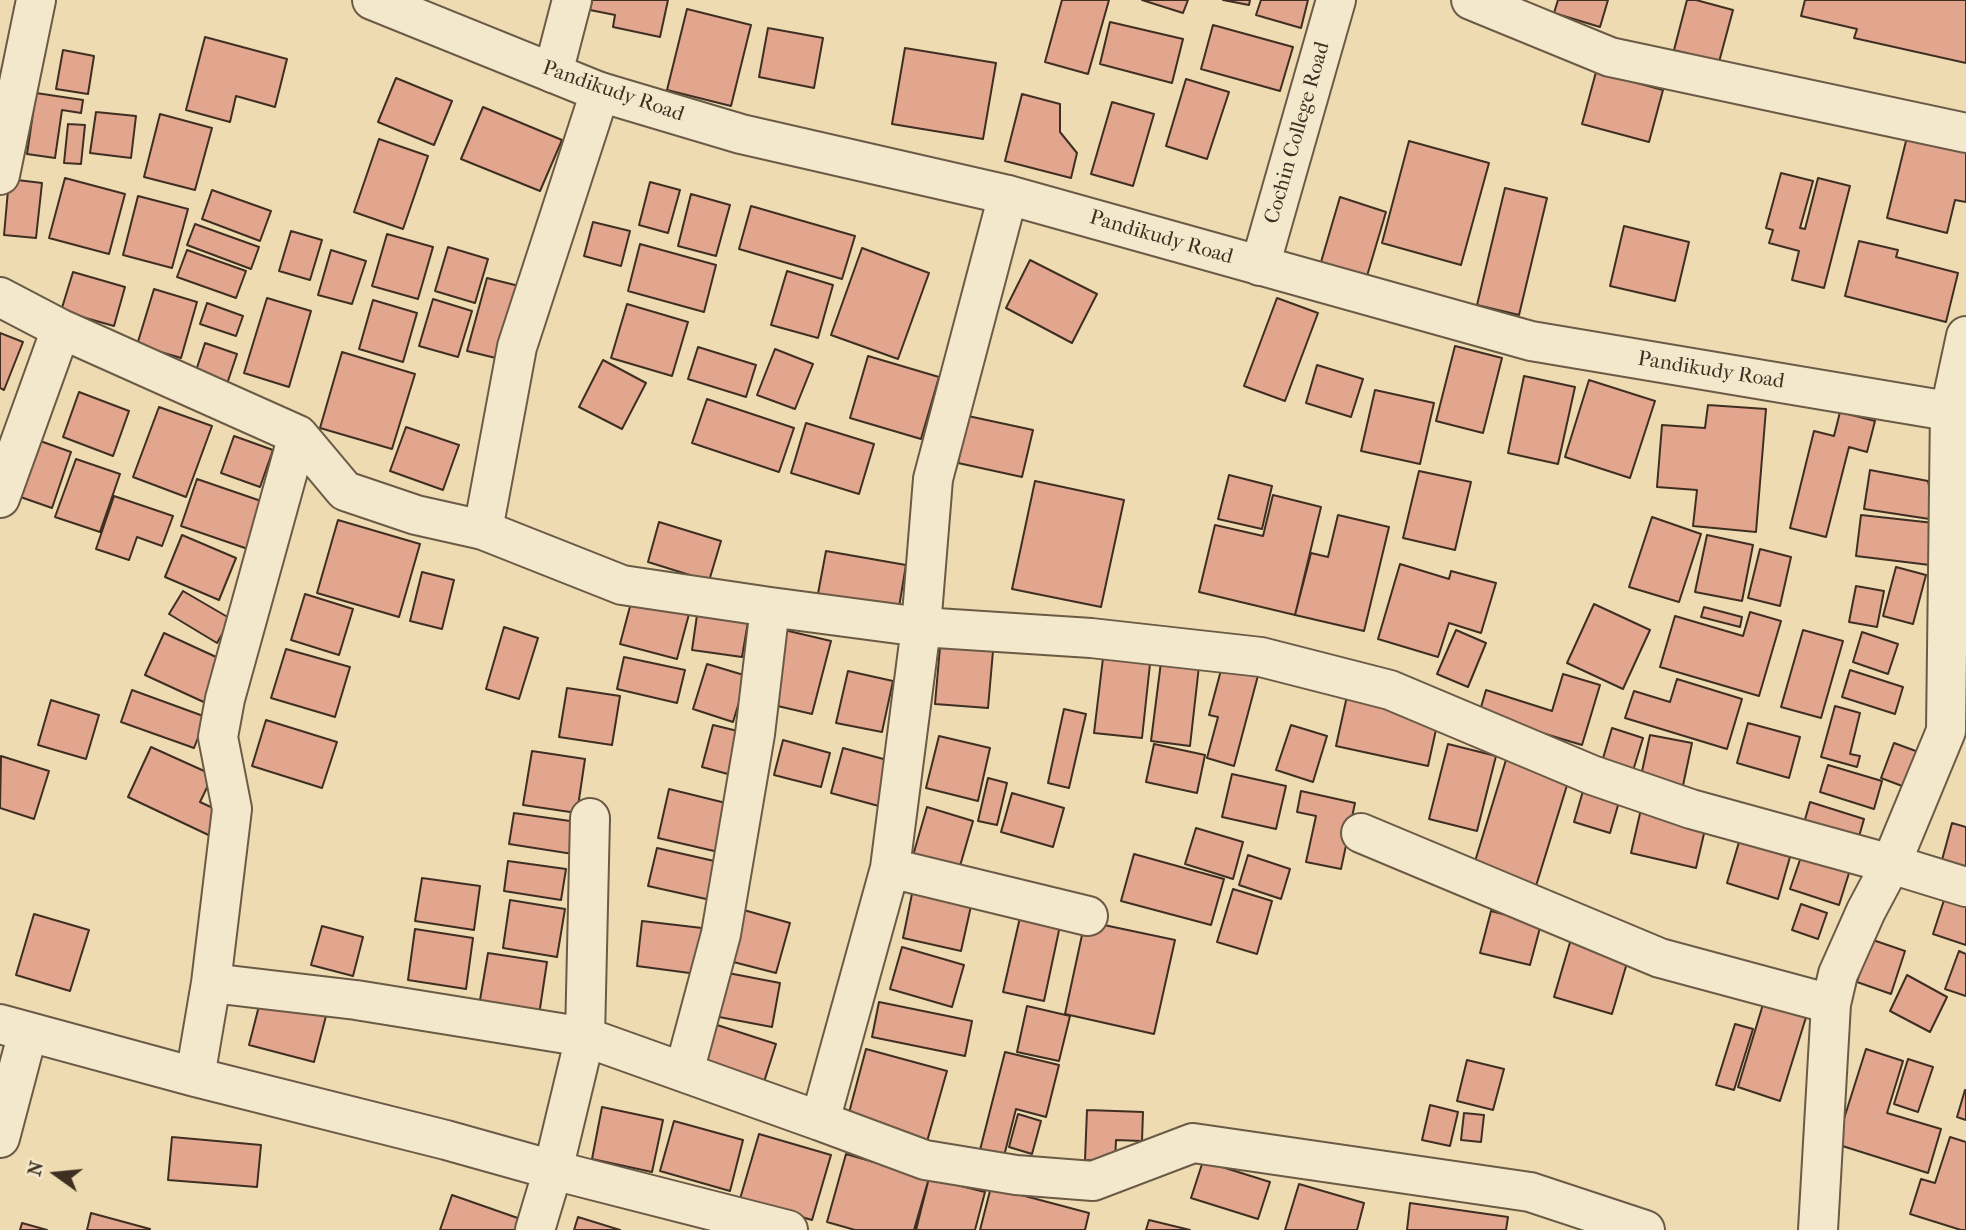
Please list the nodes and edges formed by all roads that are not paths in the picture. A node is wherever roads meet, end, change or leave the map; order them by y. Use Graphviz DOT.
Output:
graph roads {
  1 [pos="36,0"];
  2 [pos="372,0"];
  3 [pos="572,0"];
  4 [pos="1336,0"];
  5 [pos="1471,0"];
  6 [pos="553,73"];
  7 [pos="600,92"];
  8 [pos="1966,133"];
  9 [pos="0,175"];
  10 [pos="1008,195"];
  11 [pos="1261,266"];
  12 [pos="0,297"];
  13 [pos="61,328"];
  14 [pos="1966,336"];
  15 [pos="1958,412"];
  16 [pos="298,435"];
  17 [pos="0,498"];
  18 [pos="483,530"];
  19 [pos="770,607"];
  20 [pos="921,627"];
  21 [pos="590,818"];
  22 [pos="1361,833"];
  23 [pos="1891,864"];
  24 [pos="890,868"];
  25 [pos="1966,887"];
  26 [pos="1088,916"];
  27 [pos="211,983"];
  28 [pos="1831,1004"];
  29 [pos="14,1028"];
  30 [pos="585,1037"];
  31 [pos="684,1072"];
  32 [pos="195,1077"];
  33 [pos="820,1121"];
  34 [pos="0,1138"];
  35 [pos="552,1170"];
  36 [pos="535,1230"];
  37 [pos="788,1230"];
  38 [pos="1645,1230"];
  39 [pos="1818,1230"];
  1 -- 9 [label="street"];
  2 -- 6 [label="street, Pandikudy Road"];
  3 -- 6 [label="street"];
  4 -- 11 [label="street, Cochin College Road"];
  5 -- 8 [label="street"];
  6 -- 7 [label="street, Pandikudy Road"];
  7 -- 10 [label="street, Pandikudy Road"];
  7 -- 18 [label="street"];
  10 -- 11 [label="street, Pandikudy Road"];
  10 -- 20 [label="street"];
  11 -- 15 [label="street, Pandikudy Road"];
  12 -- 13 [label="street"];
  13 -- 16 [label="street"];
  13 -- 17 [label="street"];
  14 -- 15 [label="street"];
  15 -- 23 [label="street"];
  16 -- 18 [label="street"];
  16 -- 27 [label="street"];
  18 -- 19 [label="street"];
  19 -- 20 [label="street"];
  19 -- 31 [label="street"];
  20 -- 23 [label="street"];
  20 -- 24 [label="street"];
  21 -- 30 [label="street"];
  22 -- 28 [label="street"];
  23 -- 25 [label="street"];
  23 -- 28 [label="street"];
  24 -- 26 [label="street"];
  24 -- 33 [label="street"];
  27 -- 30 [label="street"];
  27 -- 32 [label="street"];
  28 -- 39 [label="street"];
  29 -- 32 [label="street"];
  29 -- 34 [label="street"];
  30 -- 31 [label="street"];
  30 -- 35 [label="street"];
  31 -- 33 [label="street"];
  32 -- 35 [label="street"];
  33 -- 38 [label="street"];
  35 -- 36 [label="street"];
  35 -- 37 [label="street"];
}
